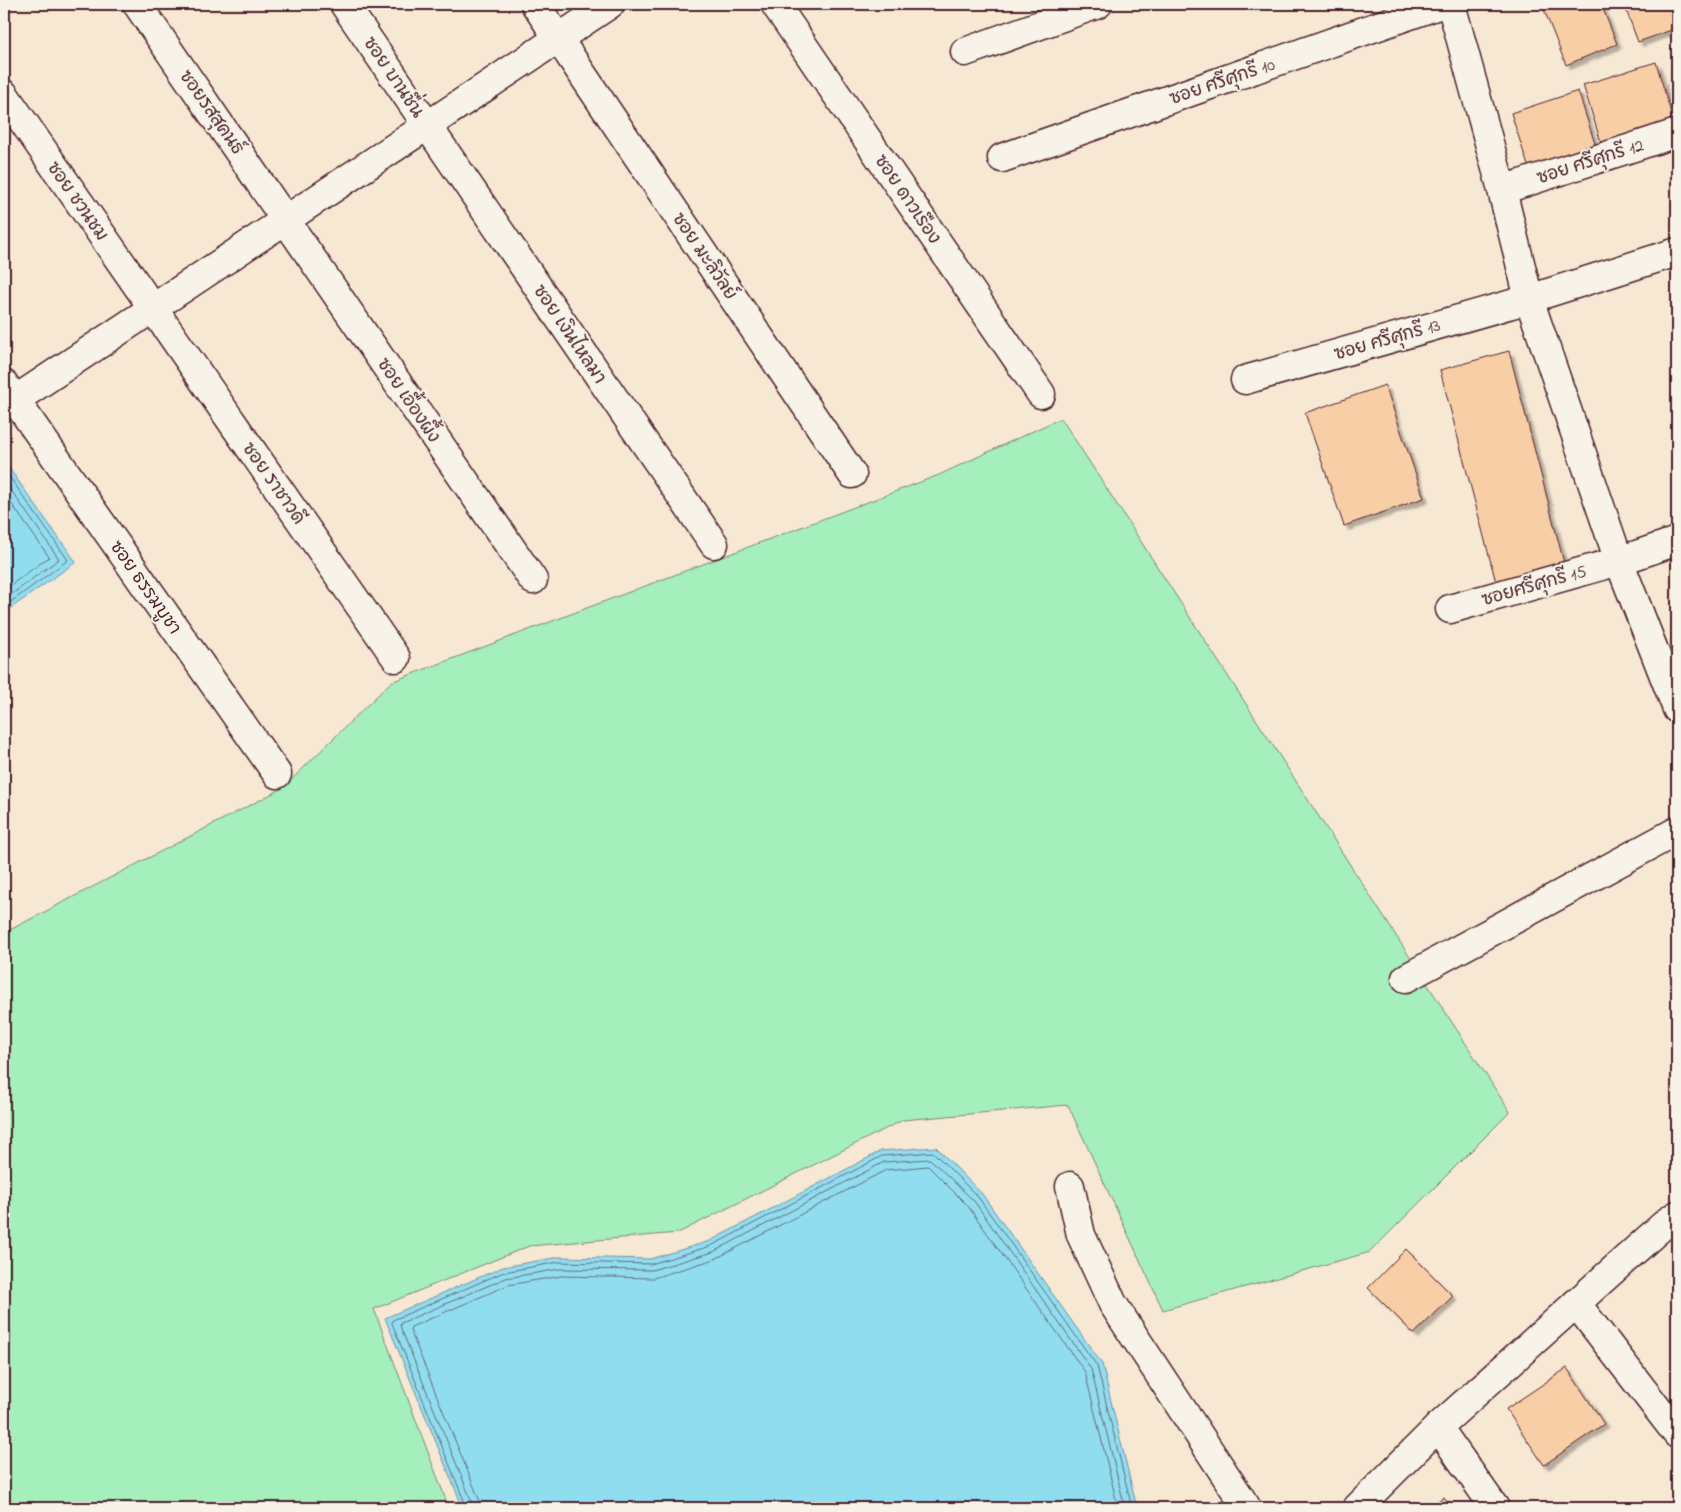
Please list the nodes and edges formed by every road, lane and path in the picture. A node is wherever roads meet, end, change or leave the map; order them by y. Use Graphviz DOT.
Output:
graph roads {
  1 [pos="137,4"];
  2 [pos="344,4"];
  3 [pos="535,4"];
  4 [pos="610,4"];
  5 [pos="775,4"];
  6 [pos="1098,4"];
  7 [pos="1441,4"];
  8 [pos="1451,4"];
  9 [pos="558,38"];
  10 [pos="965,52"];
  11 [pos="4,94"];
  12 [pos="427,125"];
  13 [pos="1677,133"];
  14 [pos="1002,158"];
  15 [pos="1502,190"];
  16 [pos="286,219"];
  17 [pos="1677,252"];
  18 [pos="1529,299"];
  19 [pos="153,308"];
  20 [pos="1245,380"];
  21 [pos="9,392"];
  22 [pos="1041,394"];
  23 [pos="852,474"];
  24 [pos="1677,541"];
  25 [pos="714,544"];
  26 [pos="1619,561"];
  27 [pos="533,580"];
  28 [pos="1450,609"];
  29 [pos="396,658"];
  30 [pos="1677,709"];
  31 [pos="278,774"];
  32 [pos="1677,831"];
  33 [pos="1406,978"];
  34 [pos="1070,1186"];
  35 [pos="1677,1215"];
  36 [pos="1576,1303"];
  37 [pos="1438,1427"];
  38 [pos="1677,1434"];
  39 [pos="1247,1508"];
  40 [pos="1357,1508"];
  41 [pos="1495,1508"];
  1 -- 16 [label="street, ซอยรสสุคนธ์"];
  2 -- 12 [label="street, ซอย บานชื่น"];
  3 -- 9 [label="street, ซอย มะลิวัลย์"];
  4 -- 9 [label="street"];
  5 -- 22 [label="street, ซอย ดาวเรือง"];
  6 -- 10 [label="street"];
  7 -- 14 [label="street, ซอย ศรีศุกรี 10"];
  8 -- 15 [label="street"];
  9 -- 12 [label="street"];
  9 -- 23 [label="street, ซอย มะลิวัลย์"];
  11 -- 19 [label="street, ซอย ชวนชม"];
  12 -- 16 [label="street"];
  12 -- 25 [label="street, ซอย เงินไหลมา"];
  13 -- 15 [label="street, ซอย ศรีศุกรี 12"];
  15 -- 18 [label="street"];
  16 -- 19 [label="street"];
  16 -- 27 [label="street, ซอย เอื้องผึ้ง"];
  17 -- 18 [label="street, ซอย ศรีศุกรี 13"];
  18 -- 20 [label="street, ซอย ศรีศุกรี 13"];
  18 -- 26 [label="street"];
  19 -- 21 [label="street"];
  19 -- 29 [label="street, ซอย ราชาวดี"];
  21 -- 31 [label="street, ซอย ธรรมบูชา"];
  24 -- 26 [label="street, ซอยศรีศุกรี 15"];
  26 -- 28 [label="street, ซอยศรีศุกรี 15"];
  26 -- 30 [label="street"];
  32 -- 33 [label="street"];
  34 -- 39 [label="street"];
  35 -- 36 [label="street"];
  36 -- 37 [label="street"];
  36 -- 38 [label="street"];
  37 -- 40 [label="street"];
  37 -- 41 [label="street"];
}
